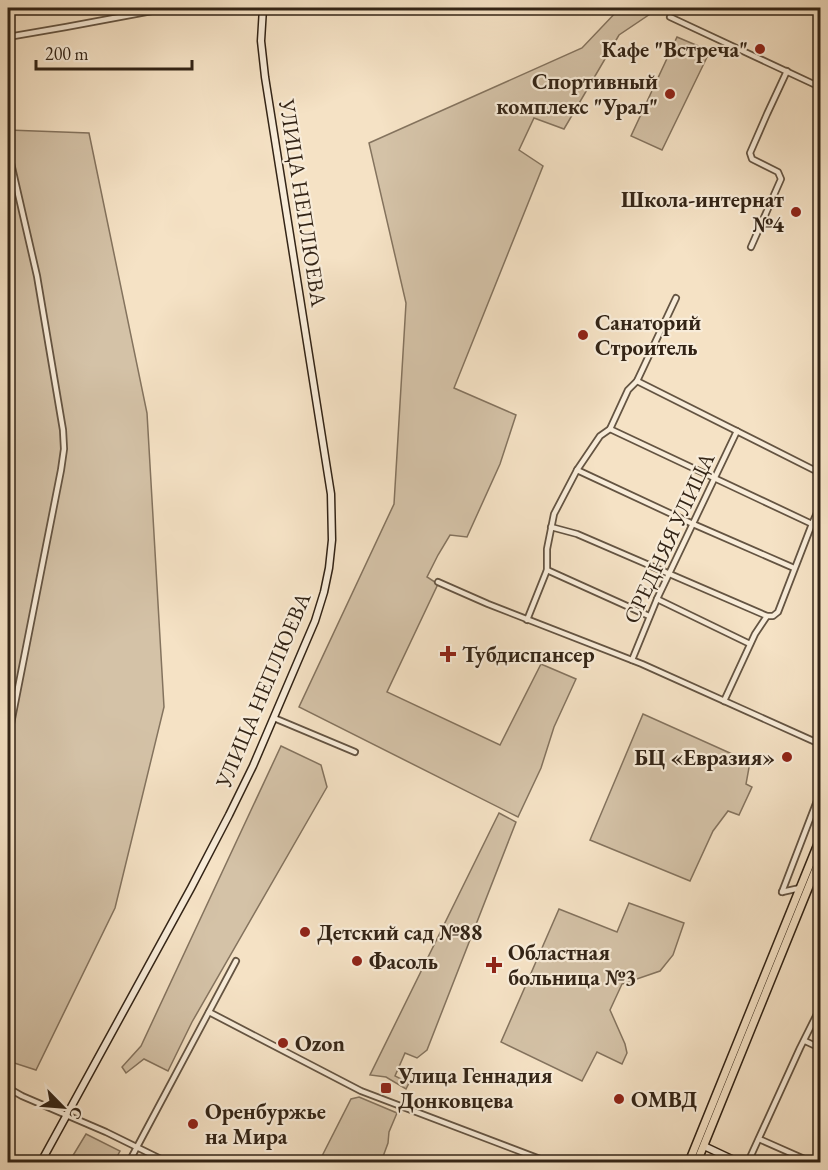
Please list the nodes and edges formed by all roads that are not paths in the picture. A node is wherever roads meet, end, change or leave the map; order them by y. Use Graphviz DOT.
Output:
graph roads {
  1 [pos="168,8"];
  2 [pos="263,8"];
  3 [pos="670,17"];
  4 [pos="8,37"];
  5 [pos="787,71"];
  6 [pos="820,87"];
  7 [pos="8,150"];
  8 [pos="751,247"];
  9 [pos="676,298"];
  10 [pos="637,381"];
  11 [pos="610,429"];
  12 [pos="737,431"];
  13 [pos="577,470"];
  14 [pos="820,473"];
  15 [pos="715,478"];
  16 [pos="820,506"];
  17 [pos="693,524"];
  18 [pos="812,524"];
  19 [pos="551,527"];
  20 [pos="794,568"];
  21 [pos="547,570"];
  22 [pos="669,574"];
  23 [pos="438,582"];
  24 [pos="657,599"];
  25 [pos="650,616"];
  26 [pos="767,616"];
  27 [pos="527,620"];
  28 [pos="750,644"];
  29 [pos="632,660"];
  30 [pos="724,701"];
  31 [pos="274,718"];
  32 [pos="8,739"];
  33 [pos="820,744"];
  34 [pos="356,752"];
  35 [pos="820,793"];
  36 [pos="820,839"];
  37 [pos="820,859"];
  38 [pos="800,888"];
  39 [pos="236,961"];
  40 [pos="820,1008"];
  41 [pos="209,1012"];
  42 [pos="804,1041"];
  43 [pos="820,1048"];
  44 [pos="8,1088"];
  45 [pos="67,1115"];
  46 [pos="759,1139"];
  47 [pos="700,1145"];
  48 [pos="136,1148"];
  49 [pos="820,1152"];
  50 [pos="41,1162"];
  51 [pos="129,1162"];
  52 [pos="167,1162"];
  53 [pos="548,1162"];
  54 [pos="689,1162"];
  55 [pos="697,1162"];
  56 [pos="738,1162"];
  57 [pos="748,1162"];
  58 [pos="811,1162"];
  59 [pos="816,1162"];
  1 -- 4 [label="street"];
  2 -- 31 [label="main road, УЛИЦА НЕПЛЮЕВА"];
  3 -- 5 [label="street"];
  5 -- 6 [label="street"];
  5 -- 8 [label="street"];
  7 -- 32 [label="street"];
  9 -- 10 [label="street"];
  10 -- 11 [label="street"];
  10 -- 12 [label="street"];
  11 -- 13 [label="street"];
  11 -- 15 [label="street"];
  12 -- 14 [label="street"];
  12 -- 15 [label="street, СРЕДНЯЯ УЛИЦА"];
  13 -- 17 [label="street"];
  13 -- 19 [label="street"];
  15 -- 17 [label="street, СРЕДНЯЯ УЛИЦА"];
  15 -- 18 [label="street"];
  16 -- 18 [label="street"];
  17 -- 20 [label="street"];
  17 -- 22 [label="street, СРЕДНЯЯ УЛИЦА"];
  18 -- 20 [label="street"];
  19 -- 21 [label="street"];
  19 -- 22 [label="street"];
  20 -- 26 [label="street"];
  21 -- 25 [label="street"];
  21 -- 27 [label="street"];
  22 -- 24 [label="street, СРЕДНЯЯ УЛИЦА"];
  22 -- 26 [label="street"];
  23 -- 27 [label="street"];
  24 -- 25 [label="street, СРЕДНЯЯ УЛИЦА"];
  24 -- 28 [label="street"];
  25 -- 29 [label="street, СРЕДНЯЯ УЛИЦА"];
  26 -- 28 [label="street"];
  27 -- 29 [label="street"];
  28 -- 30 [label="street"];
  29 -- 30 [label="street"];
  30 -- 33 [label="street"];
  31 -- 34 [label="street"];
  31 -- 45 [label="main road, УЛИЦА НЕПЛЮЕВА"];
  35 -- 38 [label="street"];
  36 -- 38 [label="main road"];
  37 -- 47 [label="main road"];
  38 -- 47 [label="main road"];
  39 -- 41 [label="street"];
  40 -- 42 [label="street"];
  41 -- 48 [label="street"];
  41 -- 53 [label="street"];
  42 -- 43 [label="street"];
  42 -- 46 [label="street"];
  44 -- 45 [label="street"];
  45 -- 48 [label="street"];
  45 -- 50 [label="main road, УЛИЦА НЕПЛЮЕВА"];
  46 -- 57 [label="street"];
  46 -- 58 [label="street"];
  47 -- 54 [label="main road"];
  47 -- 55 [label="main road"];
  47 -- 56 [label="main road"];
  48 -- 51 [label="street"];
  48 -- 52 [label="street"];
  49 -- 59 [label="street"];
}
